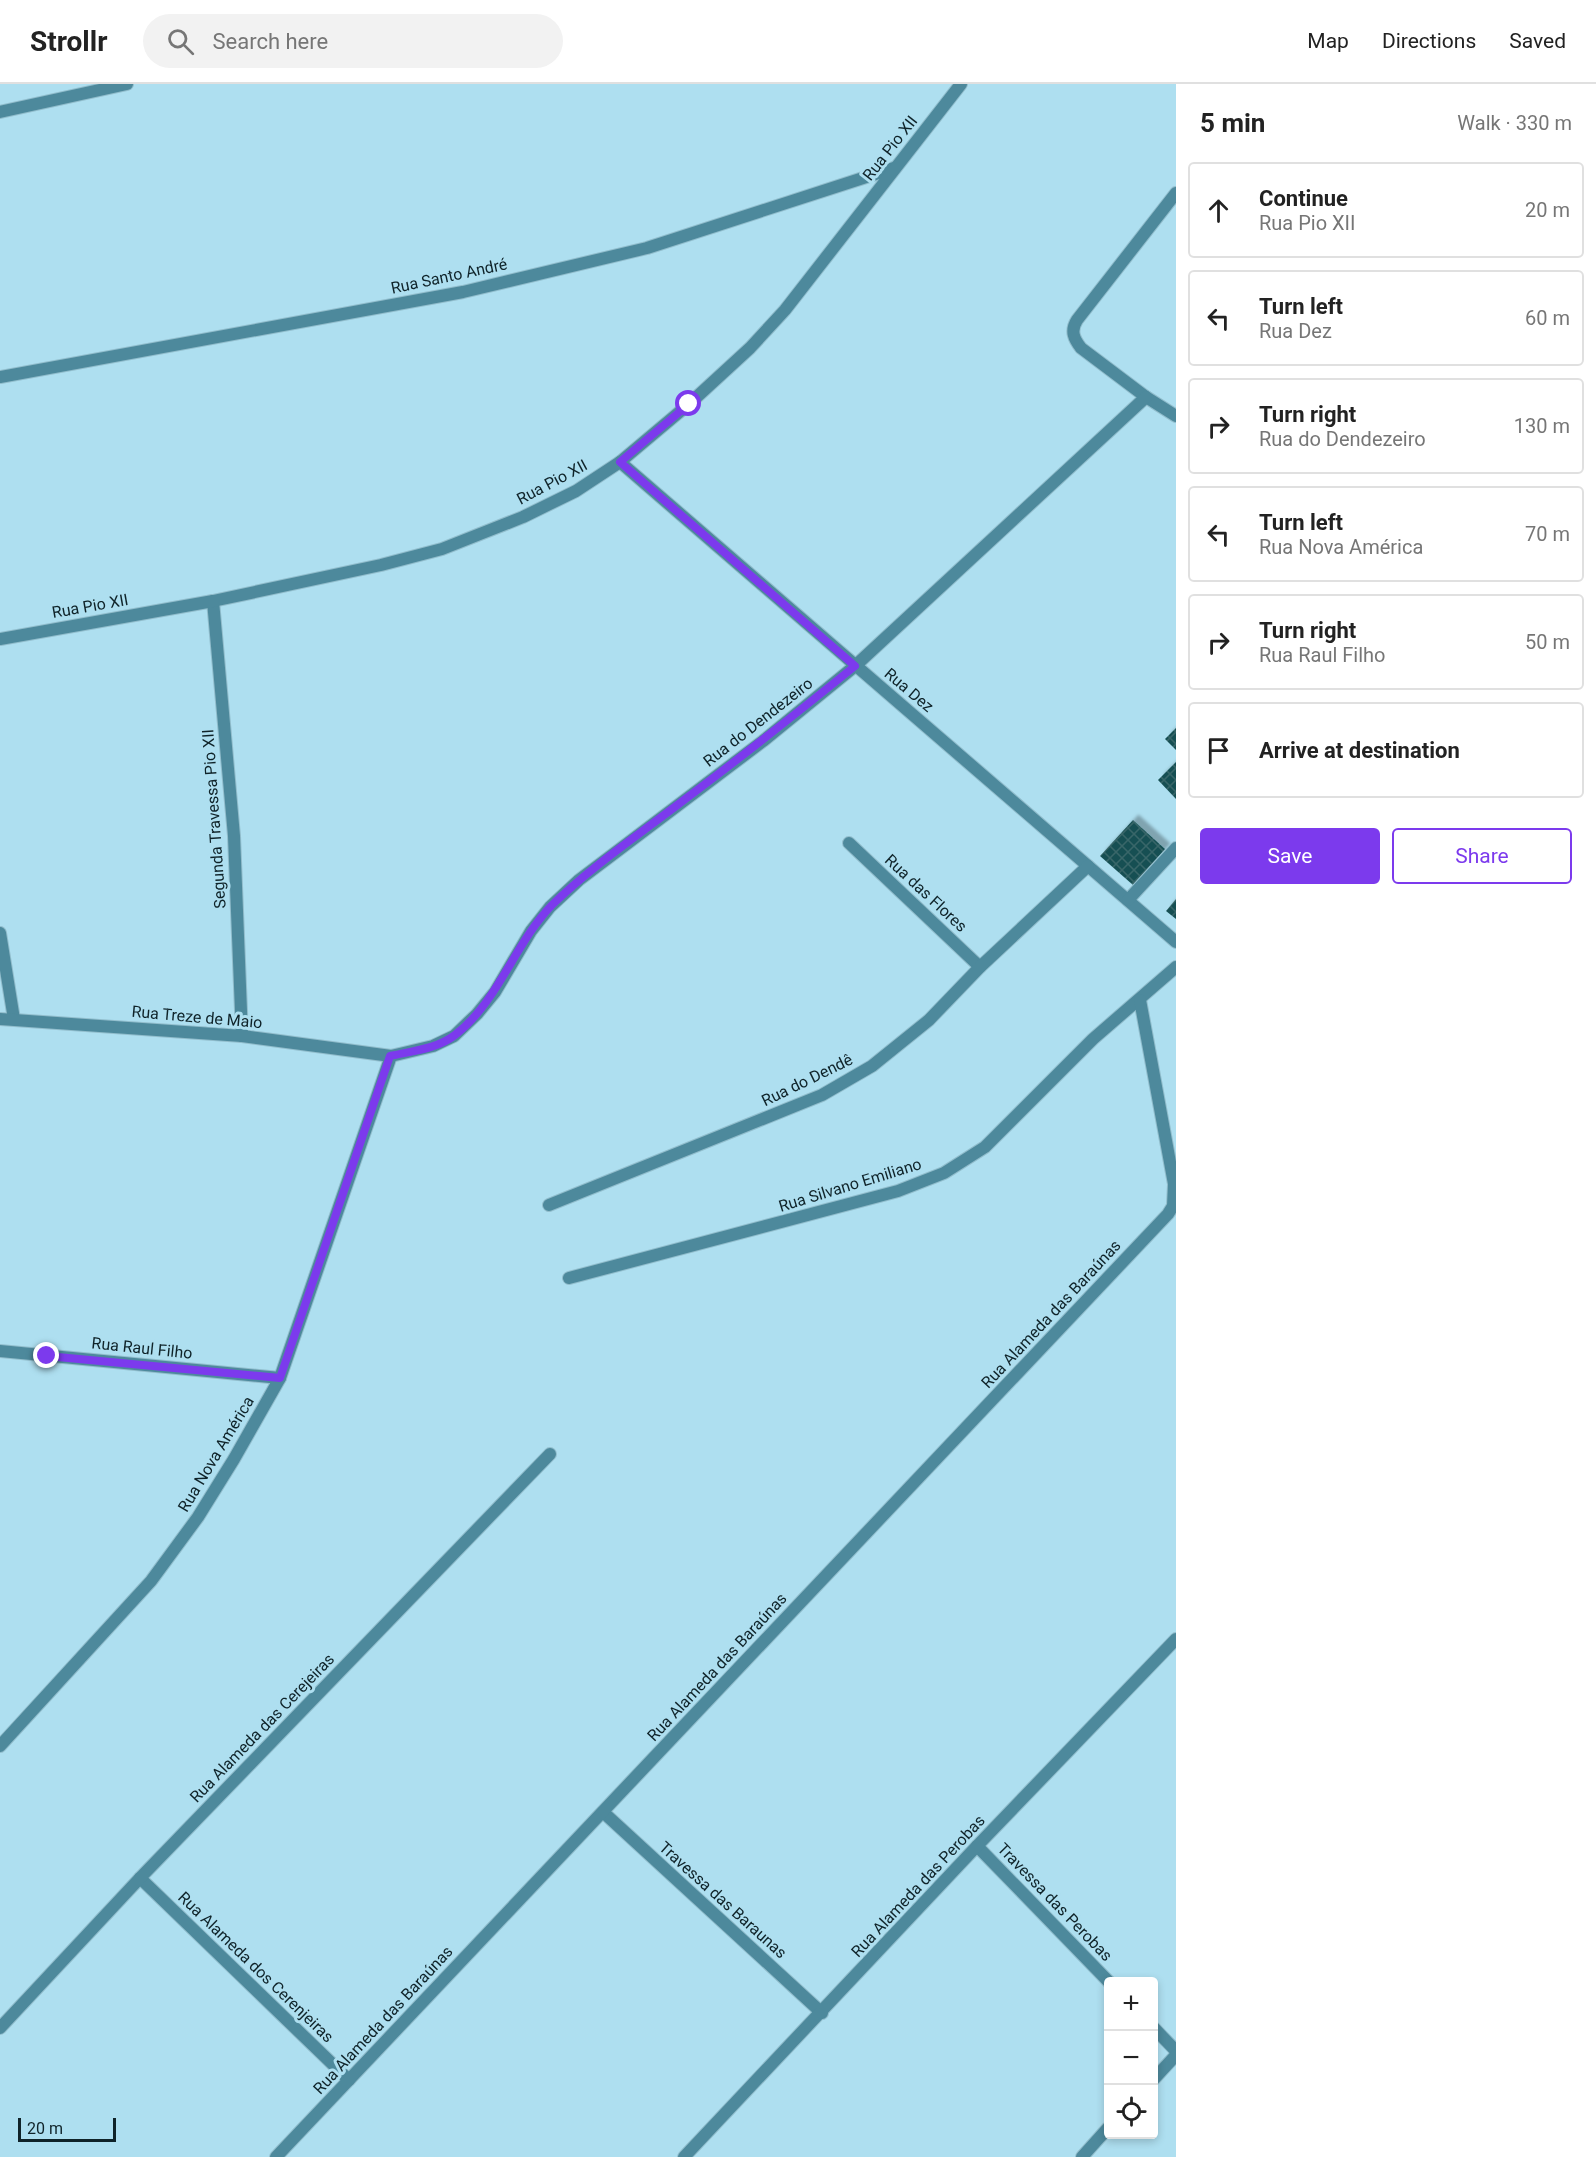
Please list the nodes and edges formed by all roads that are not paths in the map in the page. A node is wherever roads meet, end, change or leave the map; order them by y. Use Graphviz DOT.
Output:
graph roads {
  1 [pos="127,84"];
  2 [pos="961,84"];
  3 [pos="0,112"];
  4 [pos="895,168"];
  5 [pos="1176,193"];
  6 [pos="0,377"];
  7 [pos="1146,397"];
  8 [pos="1176,416"];
  9 [pos="620,462"];
  10 [pos="213,601"];
  11 [pos="0,639"];
  12 [pos="855,666"];
  13 [pos="849,843"];
  14 [pos="1176,848"];
  15 [pos="1088,866"];
  16 [pos="1128,900"];
  17 [pos="0,933"];
  18 [pos="1176,942"];
  19 [pos="980,967"];
  20 [pos="1176,967"];
  21 [pos="1140,1000"];
  22 [pos="0,1019"];
  23 [pos="14,1019"];
  24 [pos="242,1036"];
  25 [pos="390,1056"];
  26 [pos="1175,1196"];
  27 [pos="549,1205"];
  28 [pos="569,1278"];
  29 [pos="0,1351"];
  30 [pos="280,1378"];
  31 [pos="550,1454"];
  32 [pos="1176,1639"];
  33 [pos="0,1746"];
  34 [pos="603,1812"];
  35 [pos="977,1846"];
  36 [pos="140,1878"];
  37 [pos="1104,1977"];
  38 [pos="822,2013"];
  39 [pos="0,2028"];
  40 [pos="1157,2031"];
  41 [pos="1176,2053"];
  42 [pos="1158,2074"];
  43 [pos="349,2080"];
  44 [pos="1104,2132"];
  45 [pos="276,2157"];
  46 [pos="684,2157"];
  47 [pos="1082,2157"];
  1 -- 3 [label="street"];
  2 -- 4 [label="street, Rua Pio XII"];
  4 -- 6 [label="street, Rua Santo André"];
  4 -- 9 [label="street, Rua Pio XII"];
  5 -- 7 [label="street"];
  7 -- 8 [label="street"];
  7 -- 12 [label="street, Rua do Dendezeiro"];
  9 -- 10 [label="street, Rua Pio XII"];
  9 -- 12 [label="street, Rua Dez"];
  10 -- 11 [label="street, Rua Pio XII"];
  10 -- 24 [label="street, Segunda Travessa Pio XII"];
  12 -- 15 [label="street, Rua Dez"];
  12 -- 25 [label="street, Rua do Dendezeiro"];
  13 -- 19 [label="street, Rua das Flores"];
  14 -- 16 [label="street"];
  15 -- 16 [label="street, Rua Dez"];
  15 -- 19 [label="street, Rua do Dendê"];
  16 -- 18 [label="street, Rua Dez"];
  17 -- 23 [label="street"];
  19 -- 27 [label="street, Rua do Dendê"];
  20 -- 21 [label="street, Rua Silvano Emiliano"];
  21 -- 26 [label="street"];
  21 -- 28 [label="street, Rua Silvano Emiliano"];
  22 -- 23 [label="street, Rua Treze de Maio"];
  23 -- 24 [label="street, Rua Treze de Maio"];
  24 -- 25 [label="street, Rua Treze de Maio"];
  25 -- 30 [label="street, Rua Nova América"];
  26 -- 34 [label="street, Rua Alameda das Baraúnas"];
  29 -- 30 [label="street, Rua Raul Filho"];
  30 -- 33 [label="street, Rua Nova América"];
  31 -- 36 [label="street, Rua Alameda das Cerejeiras"];
  32 -- 35 [label="street, Rua Alameda das Perobas"];
  34 -- 38 [label="street, Travessa das Baraunas"];
  34 -- 43 [label="street, Rua Alameda das Baraúnas"];
  35 -- 37 [label="street, Travessa das Perobas"];
  35 -- 38 [label="street, Rua Alameda das Perobas"];
  36 -- 39 [label="street, Rua Alameda das Cerejeiras"];
  36 -- 43 [label="street, Rua Alameda dos Cerenjeiras"];
  38 -- 46 [label="street, Rua Alameda das Perobas"];
  40 -- 41 [label="street"];
  41 -- 42 [label="street"];
  43 -- 45 [label="street, Rua Alameda das Baraúnas"];
  44 -- 47 [label="street"];
}
